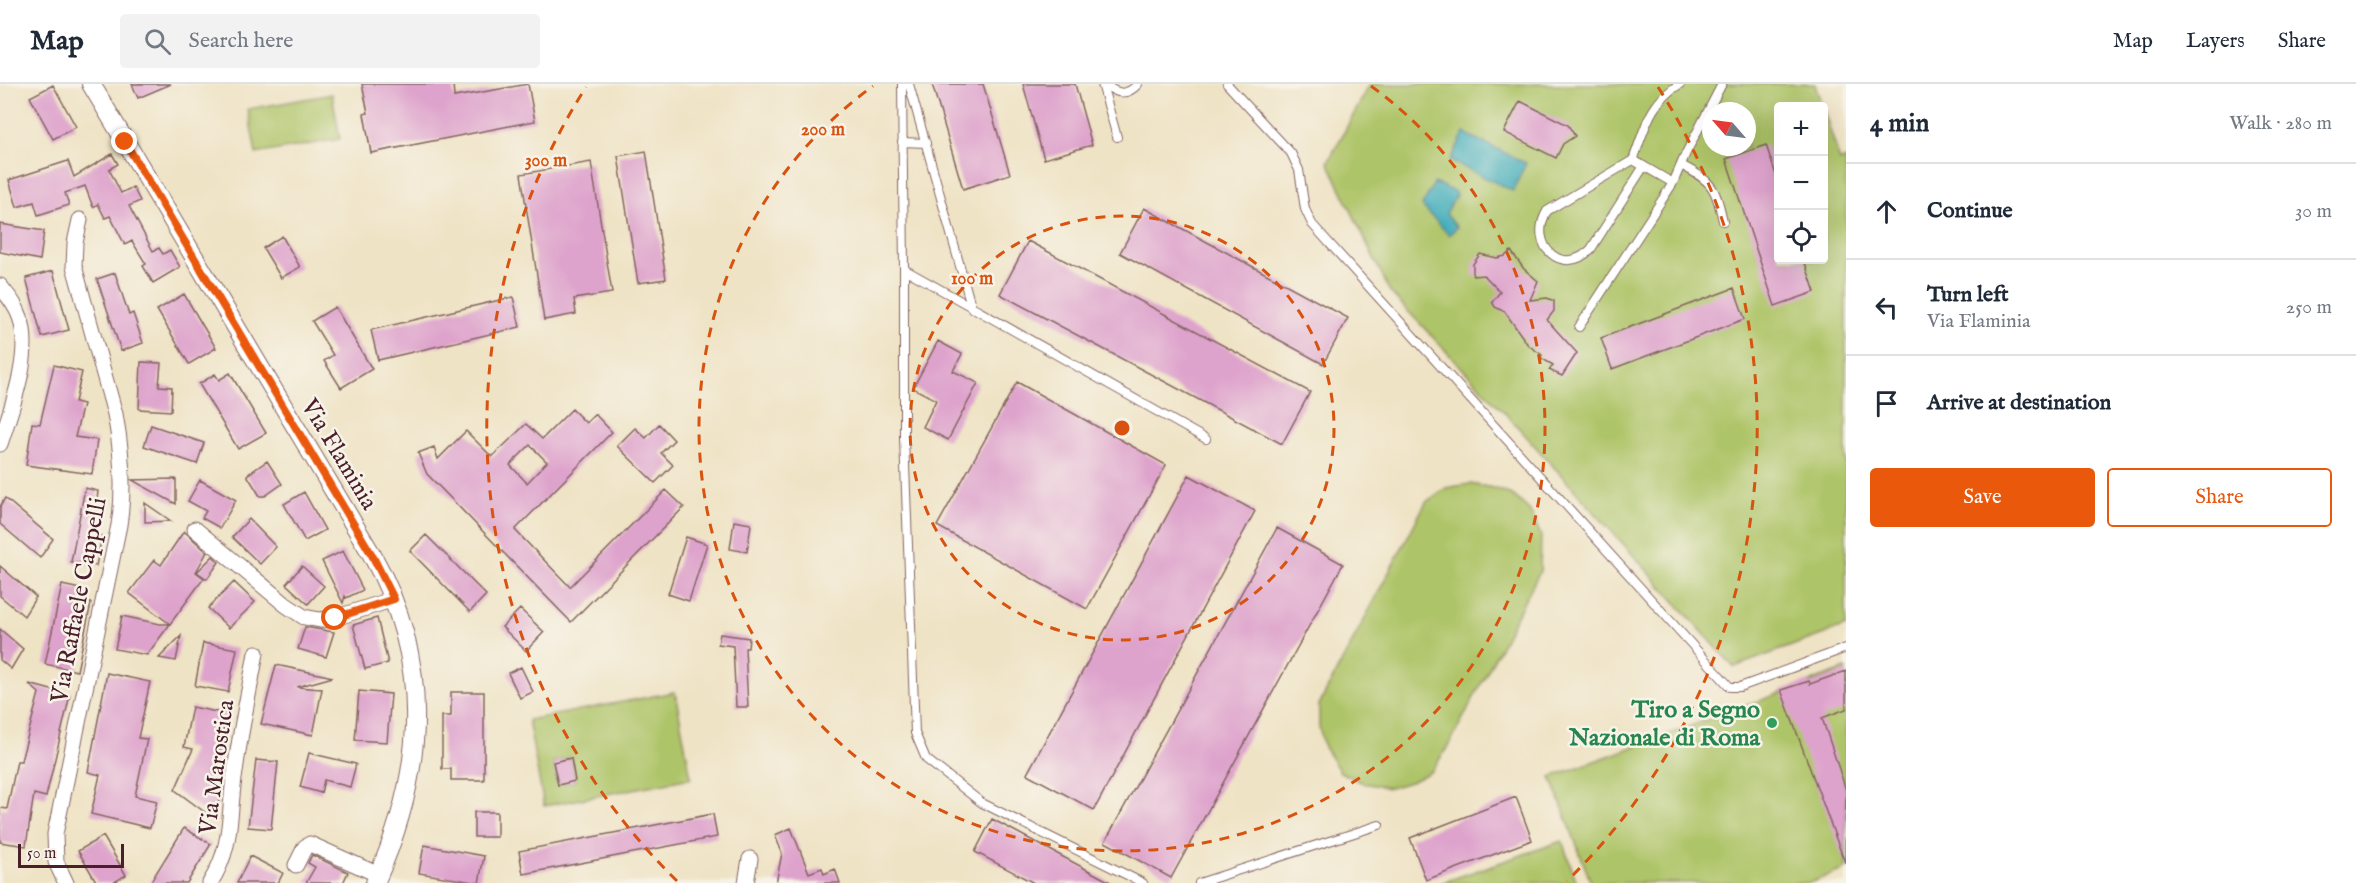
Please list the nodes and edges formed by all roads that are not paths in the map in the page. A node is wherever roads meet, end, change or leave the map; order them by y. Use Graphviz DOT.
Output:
graph roads {
  1 [pos="92,84"];
  2 [pos="902,84"];
  3 [pos="909,84"];
  4 [pos="1103,84"];
  5 [pos="1138,84"];
  6 [pos="1227,84"];
  7 [pos="1680,84"];
  8 [pos="1722,84"];
  9 [pos="1118,137"];
  10 [pos="903,142"];
  11 [pos="926,143"];
  12 [pos="1633,160"];
  13 [pos="1681,165"];
  14 [pos="1644,166"];
  15 [pos="1673,183"];
  16 [pos="80,220"];
  17 [pos="1723,221"];
  18 [pos="904,269"];
  19 [pos="0,286"];
  20 [pos="972,309"];
  21 [pos="1579,327"];
  22 [pos="1206,439"];
  23 [pos="0,444"];
  24 [pos="195,529"];
  25 [pos="394,599"];
  26 [pos="1846,648"];
  27 [pos="256,653"];
  28 [pos="1379,825"];
  29 [pos="750,859"];
  30 [pos="296,865"];
  31 [pos="377,879"];
  32 [pos="66,883"];
  33 [pos="210,883"];
  34 [pos="746,883"];
  35 [pos="1143,883"];
  36 [pos="1199,883"];
  1 -- 25 [label="street, Via Flaminia"];
  2 -- 10 [label="lane"];
  3 -- 11 [label="lane"];
  4 -- 5 [label="lane"];
  4 -- 9 [label="lane"];
  6 -- 26 [label="lane"];
  7 -- 12 [label="lane"];
  8 -- 13 [label="lane"];
  10 -- 11 [label="lane"];
  10 -- 18 [label="lane"];
  11 -- 20 [label="lane"];
  12 -- 14 [label="lane"];
  12 -- 14 [label="lane"];
  13 -- 15 [label="lane"];
  13 -- 17 [label="lane"];
  14 -- 15 [label="lane"];
  15 -- 21 [label="lane"];
  16 -- 32 [label="street, Via Raffaele Cappelli"];
  18 -- 20 [label="lane"];
  18 -- 35 [label="lane"];
  19 -- 23 [label="street"];
  20 -- 22 [label="lane"];
  24 -- 25 [label="street"];
  25 -- 31 [label="street, Via Flaminia"];
  27 -- 33 [label="street, Via Marostica"];
  28 -- 36 [label="lane"];
  29 -- 34 [label="street"];
  30 -- 31 [label="street"];
}
